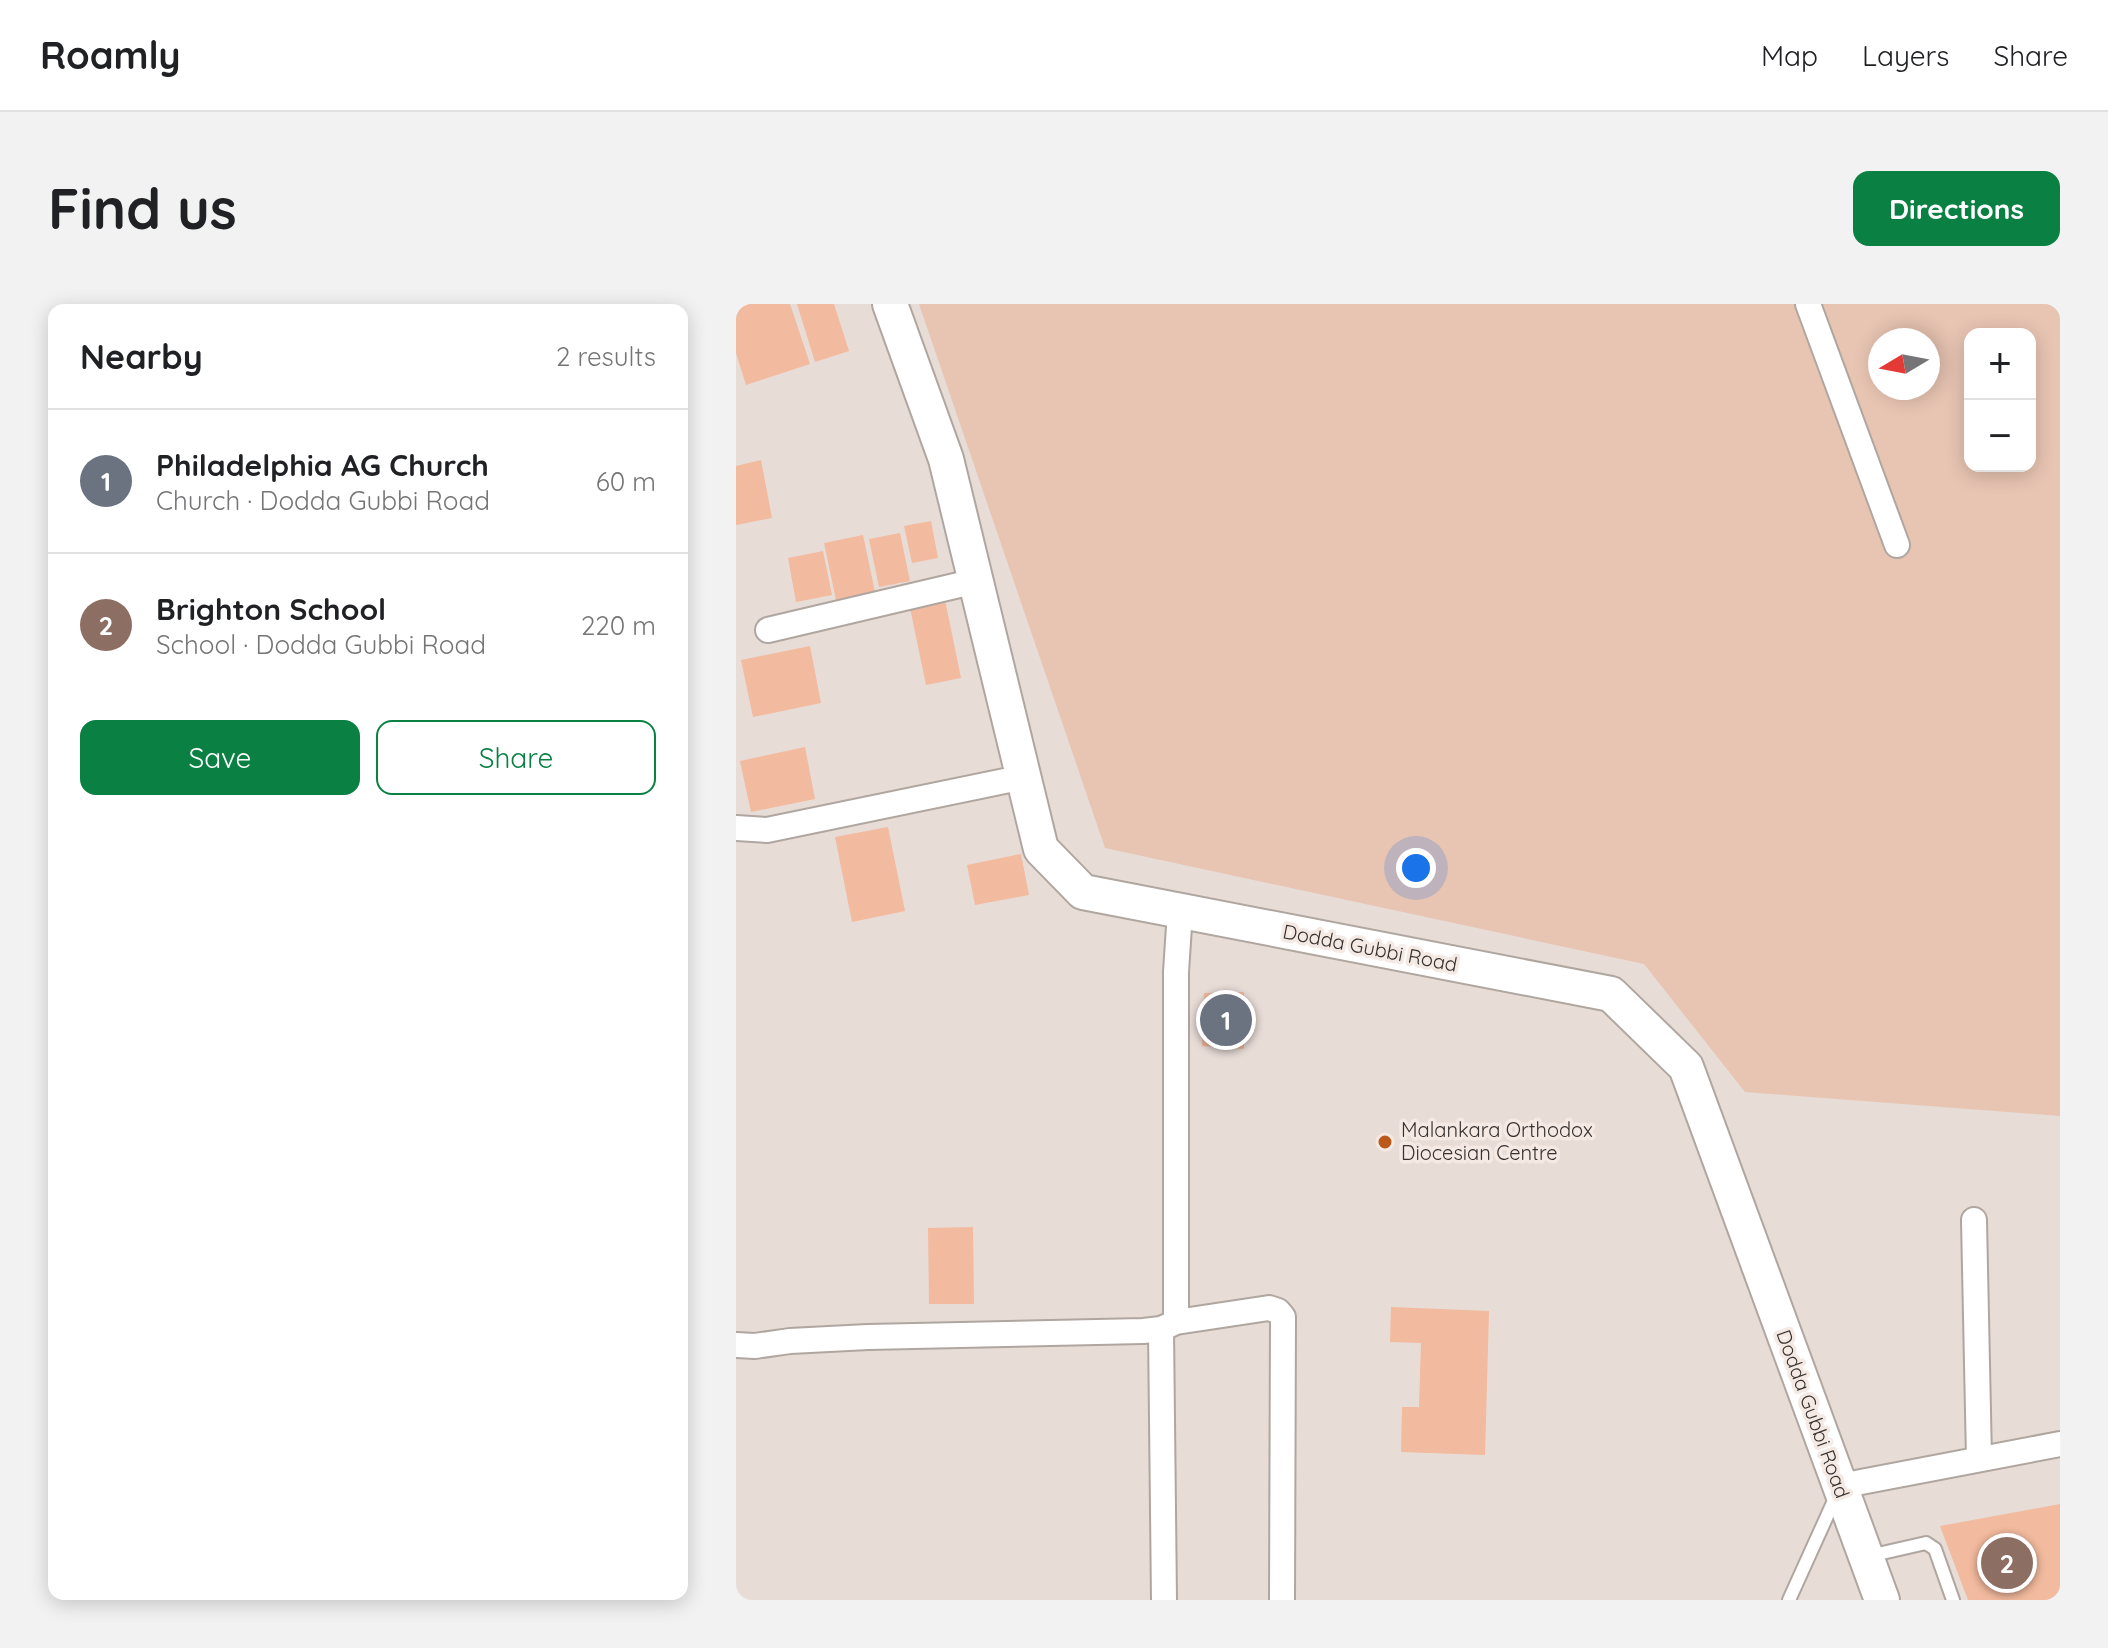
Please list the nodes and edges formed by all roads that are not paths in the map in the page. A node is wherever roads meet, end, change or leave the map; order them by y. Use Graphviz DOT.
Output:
graph roads {
  1 [pos="890,304"];
  2 [pos="1808,304"];
  3 [pos="1897,545"];
  4 [pos="976,581"];
  5 [pos="768,630"];
  6 [pos="1024,777"];
  7 [pos="736,828"];
  8 [pos="1180,911"];
  9 [pos="1974,1220"];
  10 [pos="1169,1326"];
  11 [pos="736,1345"];
  12 [pos="2060,1444"];
  13 [pos="1979,1459"];
  14 [pos="1840,1486"];
  15 [pos="1866,1556"];
  16 [pos="1164,1600"];
  17 [pos="1282,1600"];
  18 [pos="1789,1600"];
  19 [pos="1882,1600"];
  20 [pos="1953,1600"];
  1 -- 4 [label="street, Dodda Gubbi Road"];
  2 -- 3 [label="street"];
  4 -- 5 [label="street"];
  4 -- 6 [label="street, Dodda Gubbi Road"];
  6 -- 7 [label="street"];
  6 -- 8 [label="street, Dodda Gubbi Road"];
  8 -- 10 [label="street"];
  8 -- 14 [label="street, Dodda Gubbi Road"];
  9 -- 13 [label="street"];
  10 -- 11 [label="street"];
  10 -- 16 [label="street"];
  10 -- 17 [label="street"];
  12 -- 13 [label="street"];
  13 -- 14 [label="street"];
  14 -- 15 [label="street, Dodda Gubbi Road"];
  14 -- 18 [label="lane"];
  15 -- 19 [label="street, Dodda Gubbi Road"];
  15 -- 20 [label="lane"];
}
